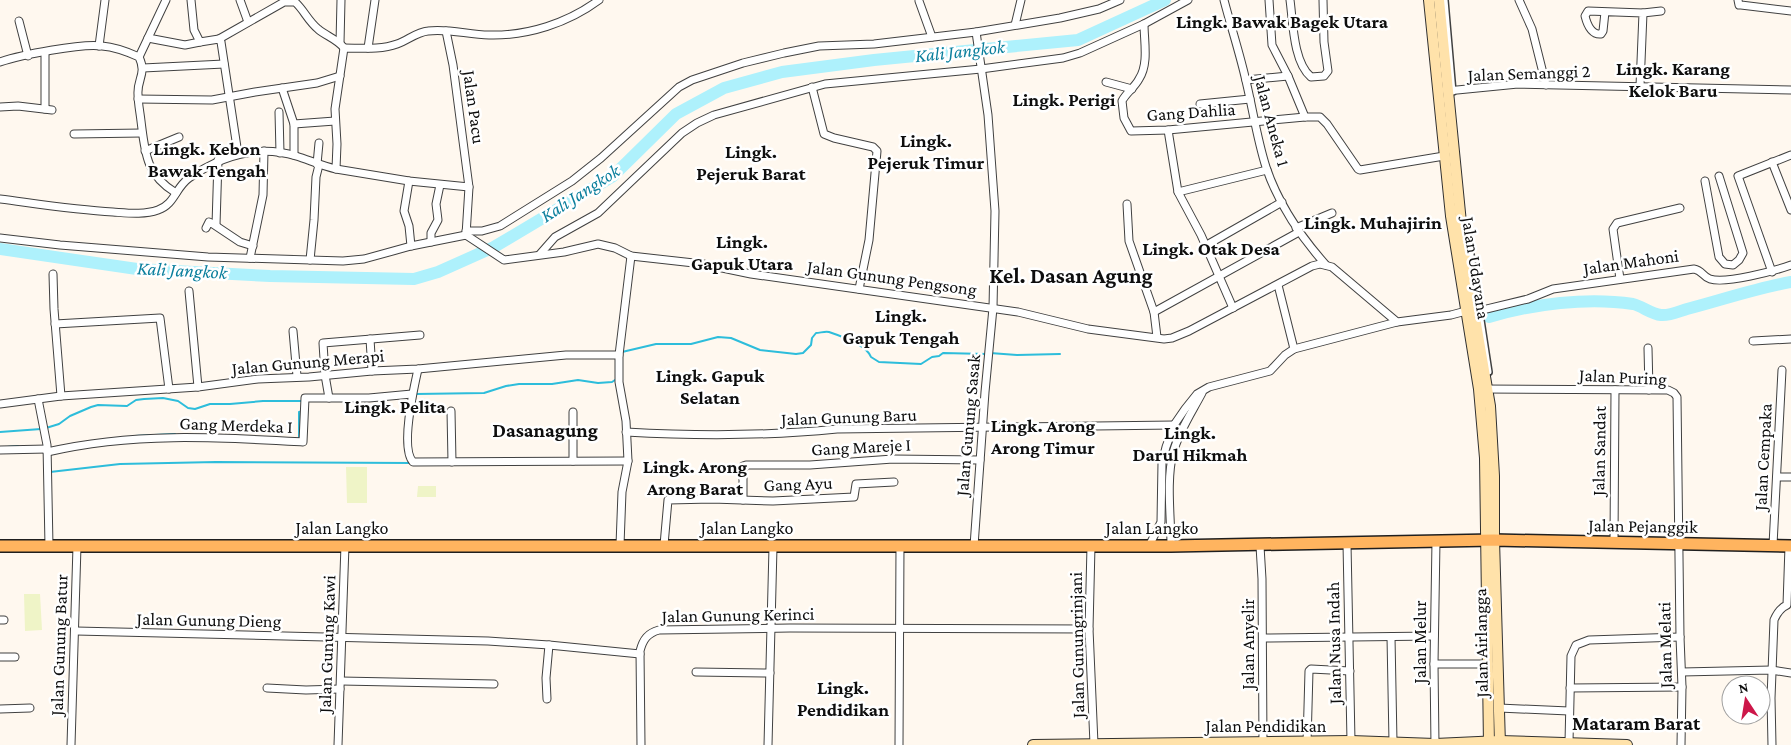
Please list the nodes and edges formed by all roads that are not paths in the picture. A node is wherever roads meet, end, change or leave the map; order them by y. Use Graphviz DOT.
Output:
graph roads {
  1 [pos="106,0"];
  2 [pos="166,0"];
  3 [pos="191,0"];
  4 [pos="240,0"];
  5 [pos="341,0"];
  6 [pos="375,0"];
  7 [pos="599,0"];
  8 [pos="1021,0"];
  9 [pos="1120,0"];
  10 [pos="1188,0"];
  11 [pos="1224,0"];
  12 [pos="1269,0"];
  13 [pos="1290,0"];
  14 [pos="1323,0"];
  15 [pos="1429,0"];
  16 [pos="1438,0"];
  17 [pos="1445,0"];
  18 [pos="1519,0"];
  19 [pos="1738,0"];
  20 [pos="284,1"];
  21 [pos="919,1"];
  22 [pos="1661,11"];
  23 [pos="1791,11"];
  24 [pos="1605,12"];
  25 [pos="1643,12"];
  26 [pos="19,21"];
  27 [pos="248,22"];
  28 [pos="1144,24"];
  29 [pos="1015,25"];
  30 [pos="446,31"];
  31 [pos="976,32"];
  32 [pos="932,37"];
  33 [pos="148,38"];
  34 [pos="219,39"];
  35 [pos="200,42"];
  36 [pos="99,46"];
  37 [pos="342,46"];
  38 [pos="368,48"];
  39 [pos="45,52"];
  40 [pos="28,56"];
  41 [pos="139,57"];
  42 [pos="0,62"];
  43 [pos="224,64"];
  44 [pos="981,67"];
  45 [pos="143,68"];
  46 [pos="340,76"];
  47 [pos="1288,76"];
  48 [pos="1246,80"];
  49 [pos="1106,82"];
  50 [pos="1546,85"];
  51 [pos="1640,86"];
  52 [pos="812,87"];
  53 [pos="282,88"];
  54 [pos="1132,89"];
  55 [pos="1791,90"];
  56 [pos="1450,91"];
  57 [pos="230,96"];
  58 [pos="138,99"];
  59 [pos="1250,99"];
  60 [pos="1200,104"];
  61 [pos="0,107"];
  62 [pos="280,112"];
  63 [pos="1305,117"];
  64 [pos="335,121"];
  65 [pos="1254,122"];
  66 [pos="294,124"];
  67 [pos="1168,130"];
  68 [pos="142,133"];
  69 [pos="74,134"];
  70 [pos="179,137"];
  71 [pos="319,143"];
  72 [pos="145,151"];
  73 [pos="264,151"];
  74 [pos="280,152"];
  75 [pos="238,154"];
  76 [pos="1791,155"];
  77 [pos="294,156"];
  78 [pos="1444,156"];
  79 [pos="218,160"];
  80 [pos="1772,162"];
  81 [pos="318,164"];
  82 [pos="336,168"];
  83 [pos="1267,170"];
  84 [pos="1718,176"];
  85 [pos="409,181"];
  86 [pos="1705,181"];
  87 [pos="440,185"];
  88 [pos="469,187"];
  89 [pos="1178,192"];
  90 [pos="176,194"];
  91 [pos="0,199"];
  92 [pos="1282,202"];
  93 [pos="1126,204"];
  94 [pos="1680,208"];
  95 [pos="1791,210"];
  96 [pos="1332,213"];
  97 [pos="216,226"];
  98 [pos="206,228"];
  99 [pos="1298,230"];
  100 [pos="467,235"];
  101 [pos="0,238"];
  102 [pos="431,242"];
  103 [pos="253,246"];
  104 [pos="411,246"];
  105 [pos="1205,246"];
  106 [pos="540,254"];
  107 [pos="631,256"];
  108 [pos="250,258"];
  109 [pos="310,260"];
  110 [pos="1326,265"];
  111 [pos="1733,265"];
  112 [pos="1791,265"];
  113 [pos="1772,272"];
  114 [pos="53,274"];
  115 [pos="1219,275"];
  116 [pos="1735,278"];
  117 [pos="1620,279"];
  118 [pos="1278,285"];
  119 [pos="859,289"];
  120 [pos="189,291"];
  121 [pos="993,308"];
  122 [pos="1233,308"];
  123 [pos="1154,312"];
  124 [pos="1472,312"];
  125 [pos="1397,322"];
  126 [pos="55,324"];
  127 [pos="293,331"];
  128 [pos="420,335"];
  129 [pos="1157,337"];
  130 [pos="370,339"];
  131 [pos="1791,339"];
  132 [pos="1753,341"];
  133 [pos="1648,348"];
  134 [pos="1294,349"];
  135 [pos="618,354"];
  136 [pos="418,369"];
  137 [pos="1782,370"];
  138 [pos="372,371"];
  139 [pos="325,375"];
  140 [pos="297,376"];
  141 [pos="198,387"];
  142 [pos="1486,388"];
  143 [pos="169,389"];
  144 [pos="1203,390"];
  145 [pos="1615,390"];
  146 [pos="1649,390"];
  147 [pos="61,396"];
  148 [pos="412,396"];
  149 [pos="329,398"];
  150 [pos="38,399"];
  151 [pos="0,404"];
  152 [pos="451,411"];
  153 [pos="573,412"];
  154 [pos="1174,425"];
  155 [pos="982,428"];
  156 [pos="626,432"];
  157 [pos="0,450"];
  158 [pos="47,450"];
  159 [pos="980,460"];
  160 [pos="573,461"];
  161 [pos="628,461"];
  162 [pos="452,462"];
  163 [pos="1777,477"];
  164 [pos="1791,477"];
  165 [pos="894,482"];
  166 [pos="743,500"];
  167 [pos="1490,540"];
  168 [pos="1436,541"];
  169 [pos="1614,542"];
  170 [pos="1347,544"];
  171 [pos="1678,544"];
  172 [pos="345,545"];
  173 [pos="620,545"];
  174 [pos="664,545"];
  175 [pos="900,545"];
  176 [pos="1773,545"];
  177 [pos="0,546"];
  178 [pos="49,546"];
  179 [pos="77,546"];
  180 [pos="974,546"];
  181 [pos="1092,546"];
  182 [pos="1149,546"];
  183 [pos="1171,546"];
  184 [pos="1260,546"];
  185 [pos="1790,546"];
  186 [pos="773,547"];
  187 [pos="1789,605"];
  188 [pos="771,629"];
  189 [pos="900,629"];
  190 [pos="1089,629"];
  191 [pos="76,631"];
  192 [pos="1350,636"];
  193 [pos="1391,636"];
  194 [pos="1434,636"];
  195 [pos="342,637"];
  196 [pos="1680,637"];
  197 [pos="1263,638"];
  198 [pos="549,645"];
  199 [pos="640,654"];
  200 [pos="0,657"];
  201 [pos="15,657"];
  202 [pos="1434,664"];
  203 [pos="1489,664"];
  204 [pos="1771,670"];
  205 [pos="1350,671"];
  206 [pos="696,672"];
  207 [pos="1682,672"];
  208 [pos="770,673"];
  209 [pos="1791,673"];
  210 [pos="494,684"];
  211 [pos="341,685"];
  212 [pos="1682,687"];
  213 [pos="267,688"];
  214 [pos="1570,688"];
  215 [pos="547,699"];
  216 [pos="30,708"];
  217 [pos="1498,708"];
  218 [pos="0,709"];
  219 [pos="1569,711"];
  220 [pos="1351,741"];
  221 [pos="1393,742"];
  222 [pos="1569,742"];
  223 [pos="1307,743"];
  224 [pos="1489,743"];
  225 [pos="1500,743"];
  226 [pos="1094,744"];
  227 [pos="1263,744"];
  228 [pos="1435,744"];
  229 [pos="71,745"];
  230 [pos="338,745"];
  231 [pos="641,745"];
  232 [pos="768,745"];
  233 [pos="899,745"];
  234 [pos="1033,745"];
  235 [pos="1627,745"];
  236 [pos="1681,745"];
  237 [pos="1772,745"];
  1 -- 36 [label="street"];
  2 -- 33 [label="street"];
  3 -- 35 [label="street"];
  4 -- 27 [label="street"];
  5 -- 37 [label="street"];
  6 -- 38 [label="street"];
  7 -- 30 [label="street"];
  8 -- 29 [label="street"];
  9 -- 29 [label="street"];
  10 -- 28 [label="street"];
  11 -- 48 [label="street, Jalan Aneka 1"];
  12 -- 47 [label="street"];
  13 -- 14 [label="street"];
  15 -- 78 [label="main road, Jalan Udayana"];
  16 -- 56 [label="main road, Jalan Udayana"];
  17 -- 56 [label="street"];
  18 -- 50 [label="street"];
  19 -- 23 [label="street"];
  20 -- 27 [label="street"];
  20 -- 37 [label="street"];
  21 -- 32 [label="street"];
  22 -- 25 [label="street"];
  24 -- 24 [label="street"];
  24 -- 25 [label="street"];
  25 -- 51 [label="street"];
  26 -- 40 [label="street"];
  27 -- 34 [label="street"];
  28 -- 44 [label="street"];
  28 -- 54 [label="street"];
  29 -- 31 [label="street"];
  30 -- 38 [label="street"];
  30 -- 88 [label="street, Jalan Pacu"];
  31 -- 32 [label="street"];
  31 -- 44 [label="street, Jalan Gunung Sasak"];
  32 -- 100 [label="street"];
  33 -- 35 [label="street"];
  33 -- 41 [label="street"];
  34 -- 35 [label="street"];
  34 -- 43 [label="street"];
  36 -- 39 [label="street"];
  36 -- 41 [label="street"];
  37 -- 38 [label="street"];
  37 -- 46 [label="street"];
  39 -- 40 [label="street"];
  39 -- 61 [label="street"];
  40 -- 42 [label="street"];
  41 -- 45 [label="street"];
  43 -- 45 [label="street"];
  43 -- 57 [label="street"];
  44 -- 52 [label="street"];
  44 -- 121 [label="street, Jalan Gunung Sasak"];
  45 -- 58 [label="street"];
  46 -- 53 [label="street"];
  46 -- 64 [label="street"];
  47 -- 48 [label="street"];
  47 -- 63 [label="street"];
  48 -- 59 [label="street, Jalan Aneka 1"];
  49 -- 54 [label="street"];
  50 -- 51 [label="street, Jalan Semanggi 2"];
  50 -- 56 [label="street, Jalan Semanggi 2"];
  51 -- 55 [label="street, Jalan Semanggi 2"];
  52 -- 106 [label="street"];
  52 -- 119 [label="street"];
  53 -- 57 [label="street"];
  53 -- 66 [label="street"];
  54 -- 67 [label="street, Gang Dahlia"];
  56 -- 124 [label="main road, Jalan Udayana"];
  57 -- 58 [label="street"];
  57 -- 75 [label="street"];
  58 -- 68 [label="street"];
  59 -- 60 [label="street"];
  59 -- 65 [label="street, Jalan Aneka 1"];
  62 -- 74 [label="street"];
  63 -- 65 [label="street, Gang Dahlia"];
  63 -- 78 [label="street"];
  64 -- 66 [label="street"];
  64 -- 82 [label="street"];
  65 -- 67 [label="street, Gang Dahlia"];
  65 -- 83 [label="street, Jalan Aneka 1"];
  66 -- 77 [label="street"];
  67 -- 89 [label="street"];
  68 -- 69 [label="street"];
  68 -- 72 [label="street"];
  70 -- 72 [label="street"];
  71 -- 81 [label="street"];
  72 -- 90 [label="street"];
  73 -- 74 [label="street"];
  73 -- 75 [label="street"];
  73 -- 103 [label="street"];
  74 -- 77 [label="street"];
  75 -- 79 [label="street"];
  76 -- 80 [label="street"];
  77 -- 81 [label="street"];
  78 -- 124 [label="main road, Jalan Udayana"];
  79 -- 90 [label="street"];
  79 -- 97 [label="street"];
  80 -- 95 [label="street"];
  80 -- 113 [label="street"];
  81 -- 82 [label="street"];
  81 -- 109 [label="street"];
  82 -- 85 [label="street"];
  83 -- 89 [label="street"];
  83 -- 92 [label="street, Jalan Aneka 1"];
  84 -- 111 [label="street"];
  85 -- 87 [label="street"];
  85 -- 104 [label="street"];
  86 -- 111 [label="street"];
  87 -- 88 [label="street"];
  87 -- 102 [label="street"];
  88 -- 100 [label="street, Jalan Pacu"];
  89 -- 105 [label="street"];
  90 -- 91 [label="street"];
  92 -- 99 [label="street, Jalan Aneka 1"];
  92 -- 105 [label="street"];
  93 -- 123 [label="street"];
  94 -- 117 [label="street"];
  96 -- 99 [label="street"];
  97 -- 98 [label="street"];
  97 -- 103 [label="street"];
  99 -- 110 [label="street, Jalan Aneka 1"];
  99 -- 115 [label="street"];
  100 -- 102 [label="street"];
  100 -- 106 [label="street, Jalan Gunung Pengsong"];
  101 -- 108 [label="street"];
  102 -- 104 [label="street"];
  103 -- 108 [label="street"];
  104 -- 109 [label="street"];
  105 -- 115 [label="street"];
  106 -- 107 [label="street, Jalan Gunung Pengsong"];
  107 -- 119 [label="street, Jalan Gunung Pengsong"];
  107 -- 135 [label="street"];
  108 -- 109 [label="street"];
  110 -- 118 [label="street, Jalan Gunung Pengsong"];
  110 -- 125 [label="street, Jalan Aneka 1"];
  111 -- 116 [label="street"];
  112 -- 113 [label="street, Jalan Mahoni"];
  113 -- 116 [label="street, Jalan Mahoni"];
  114 -- 126 [label="street"];
  115 -- 122 [label="street"];
  115 -- 123 [label="street"];
  116 -- 117 [label="street, Jalan Mahoni"];
  117 -- 124 [label="street, Jalan Mahoni"];
  118 -- 122 [label="street, Jalan Gunung Pengsong"];
  118 -- 134 [label="street"];
  119 -- 121 [label="street, Jalan Gunung Pengsong"];
  120 -- 141 [label="street"];
  121 -- 129 [label="street, Jalan Gunung Pengsong"];
  121 -- 155 [label="street, Jalan Gunung Sasak"];
  122 -- 129 [label="street, Jalan Gunung Pengsong"];
  123 -- 129 [label="street"];
  124 -- 125 [label="street, Jalan Mahoni"];
  124 -- 142 [label="street"];
  124 -- 142 [label="main road, Jalan Udayana"];
  125 -- 134 [label="street, Jalan Mahoni"];
  126 -- 143 [label="street"];
  126 -- 147 [label="street"];
  127 -- 140 [label="street"];
  128 -- 130 [label="street"];
  130 -- 138 [label="street"];
  130 -- 139 [label="street"];
  131 -- 132 [label="street"];
  133 -- 146 [label="street"];
  134 -- 144 [label="street"];
  135 -- 136 [label="street, Jalan Gunung Merapi"];
  135 -- 156 [label="street"];
  136 -- 138 [label="street, Jalan Gunung Merapi"];
  136 -- 148 [label="street"];
  137 -- 163 [label="street, Jalan Cempaka"];
  138 -- 139 [label="street, Jalan Gunung Merapi"];
  139 -- 140 [label="street, Jalan Gunung Merapi"];
  139 -- 149 [label="street"];
  140 -- 141 [label="street, Jalan Gunung Merapi"];
  141 -- 143 [label="street, Jalan Gunung Merapi"];
  142 -- 145 [label="street, Jalan Puring"];
  142 -- 167 [label="main road, Jalan Udayana"];
  143 -- 147 [label="street, Jalan Gunung Merapi"];
  144 -- 154 [label="street"];
  144 -- 183 [label="street"];
  145 -- 146 [label="street, Jalan Puring"];
  145 -- 169 [label="street, Jalan Sandat"];
  146 -- 171 [label="street, Jalan Puring"];
  147 -- 150 [label="street, Jalan Gunung Merapi"];
  148 -- 149 [label="street, Gang Merdeka I"];
  148 -- 162 [label="street"];
  149 -- 158 [label="street, Gang Merdeka I"];
  150 -- 151 [label="street, Jalan Gunung Merapi"];
  150 -- 158 [label="street"];
  152 -- 162 [label="street"];
  153 -- 160 [label="street"];
  154 -- 155 [label="street"];
  154 -- 182 [label="street"];
  155 -- 156 [label="street, Jalan Gunung Baru"];
  155 -- 159 [label="street, Jalan Gunung Sasak"];
  156 -- 161 [label="street"];
  157 -- 158 [label="street"];
  158 -- 178 [label="street"];
  159 -- 166 [label="street, Gang Mareje I"];
  159 -- 180 [label="street, Jalan Gunung Sasak"];
  160 -- 161 [label="street"];
  160 -- 162 [label="street"];
  161 -- 173 [label="street"];
  163 -- 164 [label="street"];
  163 -- 176 [label="street, Jalan Cempaka"];
  165 -- 166 [label="street, Gang Ayu"];
  166 -- 174 [label="street, Gang Ayu"];
  167 -- 168 [label="main road, Jalan Langko"];
  167 -- 169 [label="main road, Jalan Pejanggik"];
  167 -- 203 [label="main road, Jalan Airlangga"];
  167 -- 217 [label="main road, Jalan Airlangga"];
  168 -- 170 [label="main road, Jalan Langko"];
  168 -- 194 [label="street, Jalan Melur"];
  169 -- 171 [label="main road, Jalan Pejanggik"];
  170 -- 184 [label="main road, Jalan Langko"];
  170 -- 192 [label="street, Jalan Nusa Indah"];
  171 -- 176 [label="main road, Jalan Pejanggik"];
  171 -- 196 [label="street, Jalan Melati"];
  172 -- 173 [label="main road, Jalan Langko"];
  172 -- 179 [label="main road, Jalan Langko"];
  172 -- 195 [label="street, Jalan Gunung Kawi"];
  173 -- 174 [label="main road, Jalan Langko"];
  174 -- 186 [label="main road, Jalan Langko"];
  175 -- 180 [label="main road, Jalan Langko"];
  175 -- 186 [label="main road, Jalan Langko"];
  175 -- 189 [label="street"];
  176 -- 185 [label="main road, Jalan Pejanggik"];
  177 -- 178 [label="main road, Jalan Langko"];
  178 -- 179 [label="main road, Jalan Langko"];
  179 -- 191 [label="street, Jalan Gunung Batur"];
  180 -- 181 [label="main road, Jalan Langko"];
  181 -- 182 [label="main road, Jalan Langko"];
  181 -- 190 [label="street, Jalan Gunungrinjani"];
  182 -- 183 [label="main road, Jalan Langko"];
  183 -- 184 [label="main road, Jalan Langko"];
  184 -- 197 [label="street, Jalan Anyelir"];
  185 -- 187 [label="street"];
  186 -- 188 [label="street"];
  187 -- 204 [label="street"];
  188 -- 189 [label="street, Jalan Gunung Kerinci"];
  188 -- 199 [label="street, Jalan Gunung Kerinci"];
  188 -- 208 [label="street"];
  189 -- 190 [label="street, Jalan Gunung Kerinci"];
  189 -- 233 [label="street"];
  190 -- 226 [label="street, Jalan Gunungrinjani"];
  191 -- 195 [label="street, Jalan Gunung Dieng"];
  191 -- 229 [label="street, Jalan Gunung Batur"];
  192 -- 193 [label="street"];
  192 -- 197 [label="street"];
  192 -- 205 [label="street, Jalan Nusa Indah"];
  193 -- 194 [label="street"];
  193 -- 221 [label="street"];
  194 -- 202 [label="street, Jalan Melur"];
  195 -- 198 [label="street"];
  195 -- 211 [label="street, Jalan Gunung Kawi"];
  196 -- 207 [label="street, Jalan Melati"];
  196 -- 214 [label="street"];
  197 -- 227 [label="street, Jalan Anyelir"];
  198 -- 199 [label="street"];
  198 -- 215 [label="street"];
  199 -- 231 [label="street"];
  200 -- 201 [label="street"];
  202 -- 203 [label="street"];
  202 -- 228 [label="street, Jalan Melur"];
  203 -- 224 [label="main road, Jalan Airlangga"];
  204 -- 207 [label="street"];
  204 -- 209 [label="street"];
  204 -- 237 [label="street"];
  205 -- 220 [label="street, Jalan Nusa Indah"];
  205 -- 223 [label="street"];
  206 -- 208 [label="street"];
  207 -- 212 [label="street, Jalan Melati"];
  208 -- 232 [label="street"];
  210 -- 211 [label="street"];
  211 -- 213 [label="street"];
  211 -- 230 [label="street, Jalan Gunung Kawi"];
  212 -- 214 [label="street"];
  212 -- 236 [label="street, Jalan Melati"];
  214 -- 219 [label="street"];
  216 -- 218 [label="street"];
  217 -- 219 [label="street"];
  217 -- 225 [label="main road, Jalan Airlangga"];
  219 -- 222 [label="street"];
  220 -- 221 [label="main road, Jalan Pendidikan"];
  220 -- 223 [label="main road, Jalan Pendidikan"];
  221 -- 228 [label="main road, Jalan Pendidikan"];
  222 -- 225 [label="main road, Jalan Pendidikan"];
  222 -- 235 [label="main road, Jalan Pendidikan"];
  223 -- 227 [label="main road, Jalan Pendidikan"];
  224 -- 225 [label="main road, Jalan Pendidikan"];
  224 -- 228 [label="main road, Jalan Pendidikan"];
  226 -- 227 [label="main road, Jalan Pendidikan"];
  226 -- 234 [label="main road, Jalan Pendidikan"];
}
